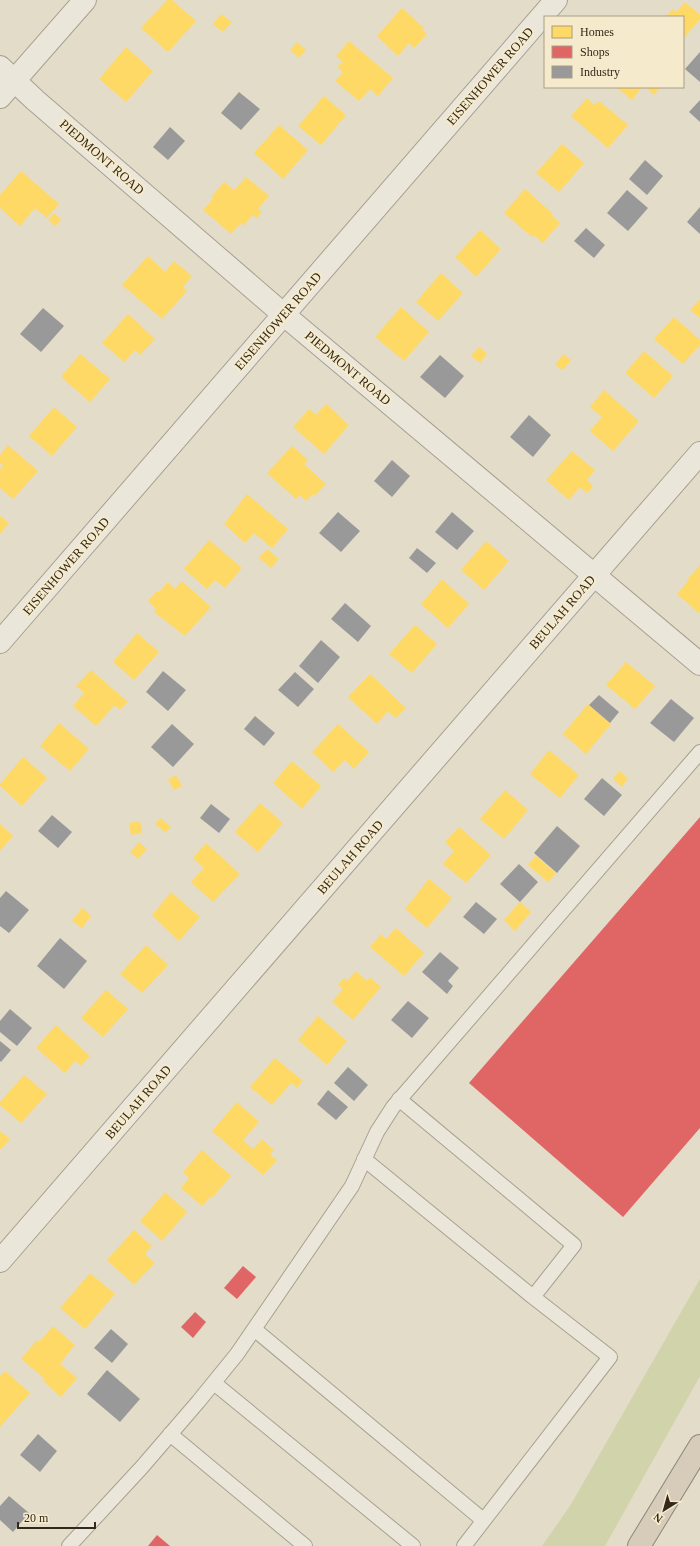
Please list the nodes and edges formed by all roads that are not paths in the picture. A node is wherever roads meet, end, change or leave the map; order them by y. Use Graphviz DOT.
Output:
graph roads {
  1 [pos="85,0"];
  2 [pos="556,0"];
  3 [pos="7,73"];
  4 [pos="0,98"];
  5 [pos="283,314"];
  6 [pos="700,453"];
  7 [pos="594,574"];
  8 [pos="0,642"];
  9 [pos="700,664"];
  10 [pos="700,752"];
  11 [pos="400,1099"];
  12 [pos="364,1159"];
  13 [pos="0,1262"];
  14 [pos="533,1297"];
  15 [pos="254,1329"];
  16 [pos="214,1383"];
  17 [pos="170,1434"];
  18 [pos="700,1446"];
  19 [pos="483,1520"];
  20 [pos="69,1546"];
  21 [pos="305,1546"];
  22 [pos="413,1546"];
  23 [pos="464,1546"];
  24 [pos="639,1546"];
  1 -- 3 [label="street"];
  2 -- 5 [label="street, EISENHOWER ROAD"];
  3 -- 4 [label="street"];
  3 -- 5 [label="street, PIEDMONT ROAD"];
  5 -- 7 [label="street, PIEDMONT ROAD"];
  5 -- 8 [label="street, EISENHOWER ROAD"];
  6 -- 7 [label="street, BEULAH ROAD"];
  7 -- 9 [label="street, PIEDMONT ROAD"];
  7 -- 13 [label="street, BEULAH ROAD"];
  10 -- 11 [label="lane"];
  11 -- 12 [label="lane"];
  11 -- 14 [label="lane"];
  12 -- 14 [label="lane"];
  12 -- 15 [label="lane"];
  14 -- 19 [label="lane"];
  15 -- 16 [label="lane"];
  15 -- 19 [label="lane"];
  16 -- 17 [label="lane"];
  16 -- 22 [label="lane"];
  17 -- 20 [label="lane"];
  17 -- 21 [label="lane"];
  18 -- 24 [label="highway"];
  19 -- 23 [label="lane"];
}
